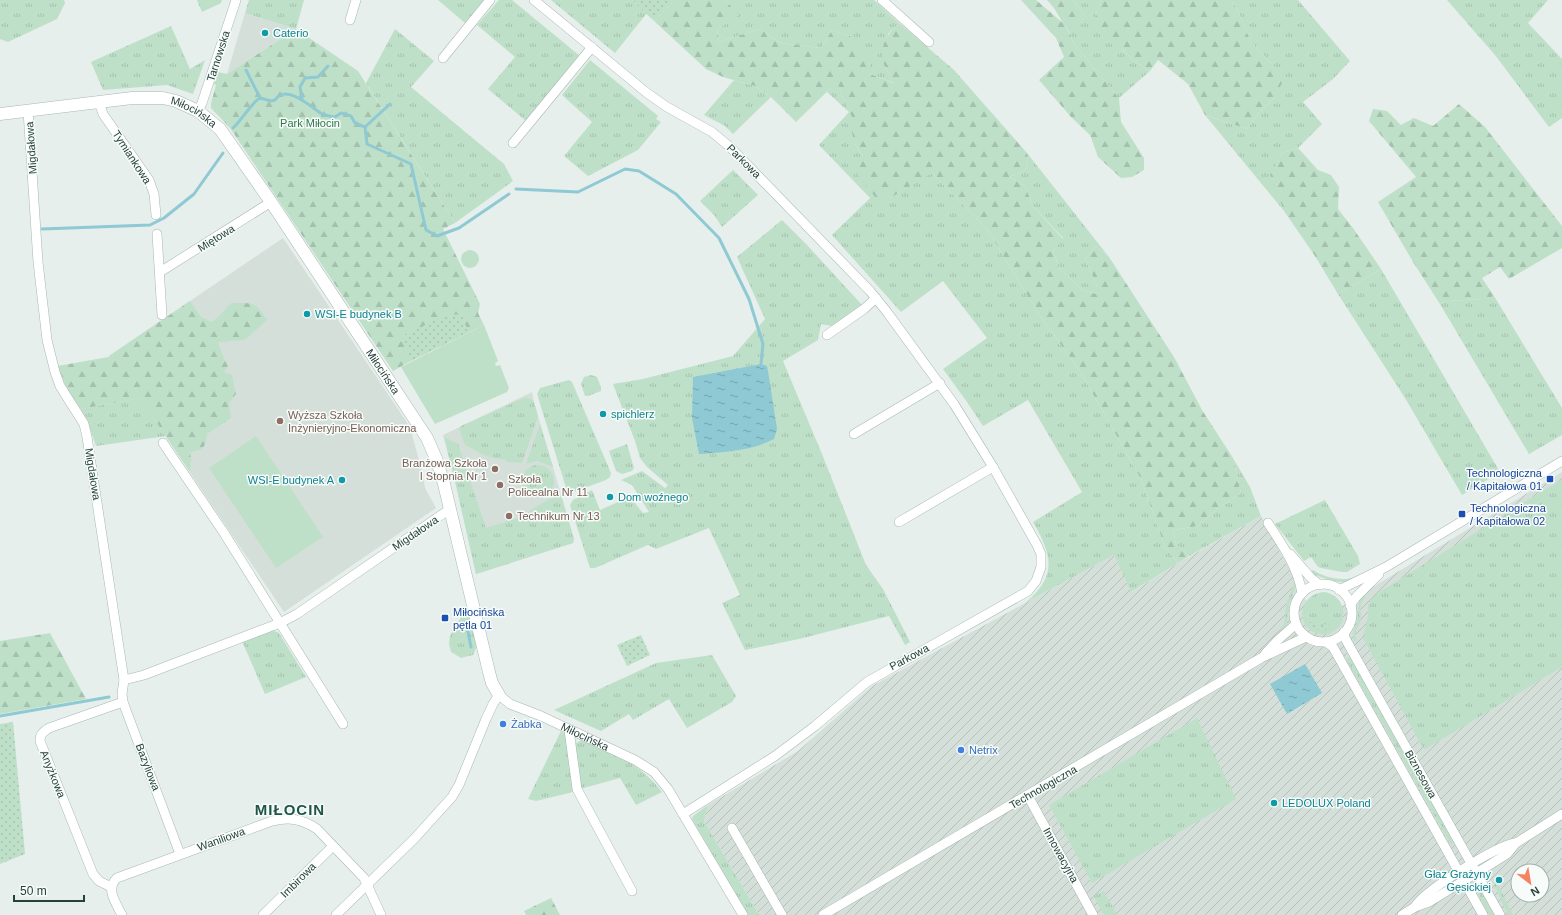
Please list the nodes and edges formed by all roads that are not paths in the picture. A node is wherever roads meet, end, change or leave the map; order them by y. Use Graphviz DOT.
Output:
graph roads {
  1 [pos="236,0"];
  2 [pos="356,0"];
  3 [pos="490,0"];
  4 [pos="534,0"];
  5 [pos="882,0"];
  6 [pos="350,20"];
  7 [pos="929,42"];
  8 [pos="592,47"];
  9 [pos="443,58"];
  10 [pos="100,102"];
  11 [pos="28,111"];
  12 [pos="198,111"];
  13 [pos="0,114"];
  14 [pos="513,143"];
  15 [pos="271,202"];
  16 [pos="156,216"];
  17 [pos="157,234"];
  18 [pos="160,272"];
  19 [pos="876,298"];
  20 [pos="162,315"];
  21 [pos="827,335"];
  22 [pos="940,383"];
  23 [pos="854,434"];
  24 [pos="163,443"];
  25 [pos="1562,460"];
  26 [pos="993,467"];
  27 [pos="450,509"];
  28 [pos="899,522"];
  29 [pos="1268,523"];
  30 [pos="1285,549"];
  31 [pos="1386,567"];
  32 [pos="1320,585"];
  33 [pos="1339,590"];
  34 [pos="1302,593"];
  35 [pos="1350,605"];
  36 [pos="280,623"];
  37 [pos="1296,624"];
  38 [pos="1344,632"];
  39 [pos="1306,637"];
  40 [pos="1326,642"];
  41 [pos="1262,658"];
  42 [pos="124,680"];
  43 [pos="499,695"];
  44 [pos="123,702"];
  45 [pos="343,724"];
  46 [pos="569,730"];
  47 [pos="1028,796"];
  48 [pos="683,814"];
  49 [pos="1562,814"];
  50 [pos="732,828"];
  51 [pos="1516,843"];
  52 [pos="333,846"];
  53 [pos="180,854"];
  54 [pos="1472,864"];
  55 [pos="1460,871"];
  56 [pos="1478,873"];
  57 [pos="1465,881"];
  58 [pos="367,884"];
  59 [pos="111,887"];
  60 [pos="632,891"];
  61 [pos="1415,907"];
  62 [pos="122,915"];
  63 [pos="263,915"];
  64 [pos="336,915"];
  65 [pos="381,915"];
  66 [pos="743,915"];
  67 [pos="782,915"];
  68 [pos="823,915"];
  69 [pos="1093,915"];
  70 [pos="1402,915"];
  71 [pos="1483,915"];
  72 [pos="1500,915"];
  1 -- 12 [label="street, Tarnowska"];
  2 -- 6 [label="street"];
  3 -- 9 [label="street"];
  4 -- 8 [label="street, Parkowa"];
  5 -- 7 [label="street"];
  8 -- 14 [label="street"];
  8 -- 19 [label="street, Parkowa"];
  10 -- 11 [label="street, Miłocińska"];
  10 -- 12 [label="street, Miłocińska"];
  10 -- 16 [label="street, Tymiankowa"];
  11 -- 13 [label="street, Miłocińska"];
  11 -- 42 [label="street, Migdałowa"];
  12 -- 15 [label="street, Miłocińska"];
  15 -- 18 [label="street, Miętowa"];
  15 -- 27 [label="street, Miłocińska"];
  17 -- 18 [label="street"];
  18 -- 20 [label="street"];
  19 -- 21 [label="street"];
  19 -- 22 [label="street, Parkowa"];
  22 -- 23 [label="street"];
  22 -- 26 [label="street, Parkowa"];
  24 -- 36 [label="street"];
  25 -- 31 [label="street"];
  26 -- 28 [label="street"];
  26 -- 48 [label="street, Parkowa"];
  27 -- 36 [label="street, Migdałowa"];
  27 -- 43 [label="street, Miłocińska"];
  29 -- 30 [label="street"];
  30 -- 32 [label="street"];
  30 -- 34 [label="street"];
  31 -- 33 [label="street"];
  31 -- 35 [label="street"];
  32 -- 33 [label="street"];
  32 -- 34 [label="street"];
  33 -- 35 [label="street"];
  34 -- 37 [label="street"];
  35 -- 38 [label="street"];
  36 -- 42 [label="street, Migdałowa"];
  36 -- 45 [label="street"];
  37 -- 39 [label="street"];
  37 -- 41 [label="street, Technologiczna"];
  38 -- 40 [label="street"];
  38 -- 54 [label="street, Biznesowa"];
  39 -- 40 [label="street"];
  39 -- 41 [label="street, Technologiczna"];
  40 -- 55 [label="street, Biznesowa"];
  41 -- 47 [label="street, Technologiczna"];
  42 -- 44 [label="street, Bazyliowa"];
  43 -- 46 [label="street, Miłocińska"];
  43 -- 58 [label="street"];
  44 -- 53 [label="street, Bazyliowa"];
  44 -- 59 [label="street, Anyżkowa"];
  46 -- 48 [label="street, Miłocińska"];
  46 -- 60 [label="street"];
  47 -- 68 [label="street, Technologiczna"];
  47 -- 69 [label="street, Innowacyjna"];
  48 -- 66 [label="street, Miłocińska"];
  49 -- 51 [label="street"];
  50 -- 67 [label="street"];
  51 -- 54 [label="street"];
  51 -- 56 [label="street"];
  52 -- 53 [label="street, Waniliowa"];
  52 -- 58 [label="street, Waniliowa"];
  52 -- 63 [label="street, Imbirowa"];
  53 -- 59 [label="street, Waniliowa"];
  54 -- 55 [label="street"];
  54 -- 56 [label="street, Biznesowa"];
  55 -- 57 [label="street, Biznesowa"];
  55 -- 61 [label="street"];
  56 -- 57 [label="street"];
  56 -- 72 [label="street, Biznesowa"];
  57 -- 61 [label="street"];
  57 -- 71 [label="street, Biznesowa"];
  58 -- 64 [label="street"];
  58 -- 65 [label="street, Waniliowa"];
  59 -- 62 [label="street"];
  61 -- 70 [label="street"];
}
